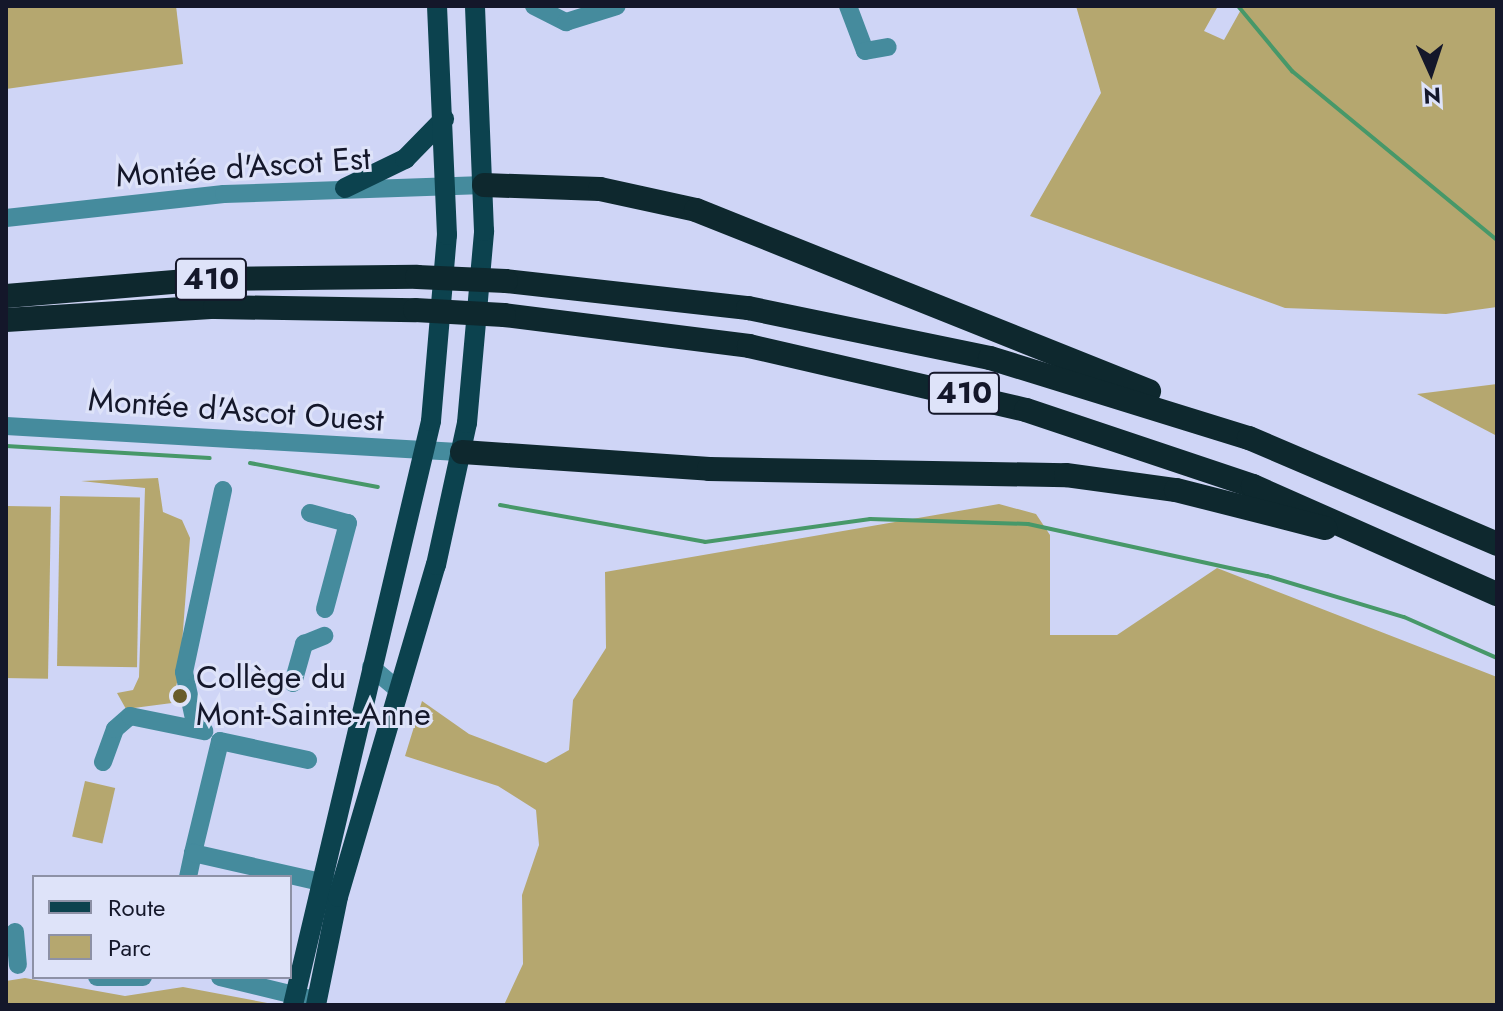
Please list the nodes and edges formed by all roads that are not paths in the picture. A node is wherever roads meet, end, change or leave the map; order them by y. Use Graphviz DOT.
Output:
graph roads {
  1 [pos="437,6"];
  2 [pos="475,6"];
  3 [pos="534,6"];
  4 [pos="617,6"];
  5 [pos="848,6"];
  6 [pos="888,47"];
  7 [pos="444,119"];
  8 [pos="447,185"];
  9 [pos="484,185"];
  10 [pos="345,188"];
  11 [pos="6,218"];
  12 [pos="6,296"];
  13 [pos="6,320"];
  14 [pos="6,426"];
  15 [pos="1249,438"];
  16 [pos="423,452"];
  17 [pos="462,452"];
  18 [pos="223,490"];
  19 [pos="310,513"];
  20 [pos="1497,544"];
  21 [pos="1403,548"];
  22 [pos="1497,594"];
  23 [pos="325,609"];
  24 [pos="324,636"];
  25 [pos="371,667"];
  26 [pos="293,683"];
  27 [pos="397,689"];
  28 [pos="196,728"];
  29 [pos="220,741"];
  30 [pos="308,760"];
  31 [pos="103,762"];
  32 [pos="193,853"];
  33 [pos="188,875"];
  34 [pos="288,875"];
  35 [pos="292,876"];
  36 [pos="318,882"];
  37 [pos="341,886"];
  38 [pos="15,932"];
  39 [pos="19,967"];
  40 [pos="226,979"];
  41 [pos="293,1000"];
  42 [pos="317,1002"];
  1 -- 7 [label="main road"];
  2 -- 9 [label="main road"];
  3 -- 4 [label="street"];
  5 -- 6 [label="street"];
  7 -- 8 [label="main road"];
  7 -- 10 [label="main road"];
  8 -- 9 [label="street, Montée d'Ascot Est"];
  8 -- 10 [label="street, Montée d'Ascot Est"];
  8 -- 16 [label="main road"];
  9 -- 15 [label="highway"];
  9 -- 17 [label="main road"];
  10 -- 11 [label="street, Montée d'Ascot Est"];
  12 -- 15 [label="highway, 410, bridge"];
  13 -- 21 [label="highway, 410, bridge"];
  14 -- 16 [label="street, Montée d'Ascot Ouest"];
  15 -- 20 [label="highway, 410"];
  16 -- 17 [label="street, Montée d'Ascot Ouest"];
  16 -- 25 [label="main road"];
  17 -- 21 [label="highway"];
  17 -- 27 [label="main road"];
  18 -- 28 [label="street"];
  19 -- 23 [label="street"];
  21 -- 22 [label="highway, 410"];
  24 -- 26 [label="street"];
  25 -- 27 [label="street"];
  25 -- 36 [label="main road"];
  27 -- 37 [label="main road"];
  28 -- 29 [label="street"];
  28 -- 31 [label="street"];
  29 -- 30 [label="street"];
  29 -- 32 [label="street"];
  32 -- 33 [label="street"];
  32 -- 34 [label="street"];
  35 -- 36 [label="street"];
  36 -- 37 [label="street"];
  36 -- 41 [label="main road"];
  37 -- 42 [label="main road"];
  38 -- 39 [label="street"];
  40 -- 41 [label="street"];
  41 -- 42 [label="street"];
}
